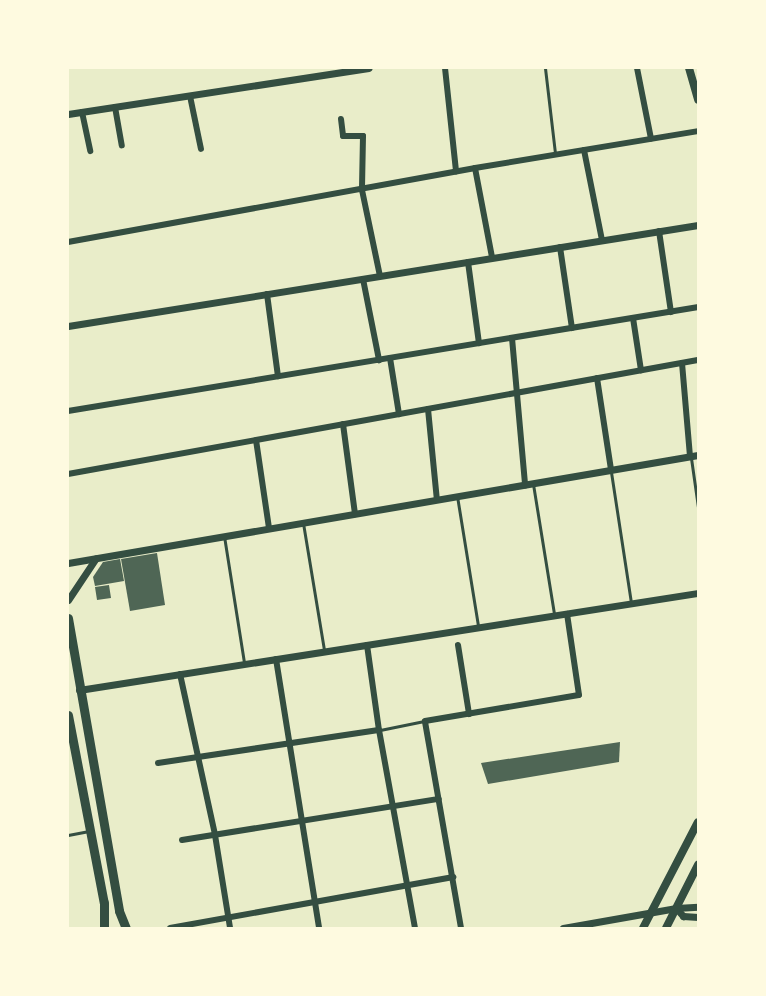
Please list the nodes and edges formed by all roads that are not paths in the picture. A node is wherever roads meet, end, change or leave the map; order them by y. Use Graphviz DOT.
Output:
graph roads {
  1 [pos="369,68"];
  2 [pos="445,68"];
  3 [pos="545,68"];
  4 [pos="637,68"];
  5 [pos="689,68"];
  6 [pos="190,96"];
  7 [pos="699,100"];
  8 [pos="115,107"];
  9 [pos="82,112"];
  10 [pos="68,114"];
  11 [pos="341,118"];
  12 [pos="699,131"];
  13 [pos="651,139"];
  14 [pos="122,145"];
  15 [pos="201,149"];
  16 [pos="584,150"];
  17 [pos="90,151"];
  18 [pos="555,155"];
  19 [pos="475,168"];
  20 [pos="456,171"];
  21 [pos="362,190"];
  22 [pos="699,225"];
  23 [pos="660,231"];
  24 [pos="603,240"];
  25 [pos="68,242"];
  26 [pos="560,247"];
  27 [pos="492,257"];
  28 [pos="468,262"];
  29 [pos="380,276"];
  30 [pos="363,279"];
  31 [pos="267,294"];
  32 [pos="699,307"];
  33 [pos="671,312"];
  34 [pos="633,318"];
  35 [pos="68,326"];
  36 [pos="572,328"];
  37 [pos="512,338"];
  38 [pos="479,343"];
  39 [pos="390,358"];
  40 [pos="380,360"];
  41 [pos="699,360"];
  42 [pos="682,363"];
  43 [pos="641,370"];
  44 [pos="278,376"];
  45 [pos="597,378"];
  46 [pos="519,392"];
  47 [pos="428,409"];
  48 [pos="68,411"];
  49 [pos="399,414"];
  50 [pos="342,424"];
  51 [pos="256,440"];
  52 [pos="699,455"];
  53 [pos="690,457"];
  54 [pos="611,470"];
  55 [pos="68,474"];
  56 [pos="529,484"];
  57 [pos="457,496"];
  58 [pos="437,500"];
  59 [pos="699,507"];
  60 [pos="355,514"];
  61 [pos="303,522"];
  62 [pos="269,528"];
  63 [pos="224,536"];
  64 [pos="96,558"];
  65 [pos="68,562"];
  66 [pos="699,593"];
  67 [pos="68,600"];
  68 [pos="631,603"];
  69 [pos="567,614"];
  70 [pos="555,616"];
  71 [pos="68,618"];
  72 [pos="478,627"];
  73 [pos="367,645"];
  74 [pos="458,645"];
  75 [pos="324,652"];
  76 [pos="276,659"];
  77 [pos="244,664"];
  78 [pos="180,674"];
  79 [pos="79,690"];
  80 [pos="469,714"];
  81 [pos="68,715"];
  82 [pos="425,721"];
  83 [pos="379,730"];
  84 [pos="290,743"];
  85 [pos="197,757"];
  86 [pos="158,763"];
  87 [pos="439,800"];
  88 [pos="393,807"];
  89 [pos="303,821"];
  90 [pos="699,822"];
  91 [pos="90,831"];
  92 [pos="68,835"];
  93 [pos="215,835"];
  94 [pos="182,840"];
  95 [pos="696,869"];
  96 [pos="453,877"];
  97 [pos="699,882"];
  98 [pos="406,886"];
  99 [pos="315,902"];
  100 [pos="699,907"];
  101 [pos="676,908"];
  102 [pos="651,913"];
  103 [pos="699,917"];
  104 [pos="228,918"];
  105 [pos="104,928"];
  106 [pos="126,928"];
  107 [pos="170,928"];
  108 [pos="230,928"];
  109 [pos="320,928"];
  110 [pos="415,928"];
  111 [pos="461,928"];
  112 [pos="563,928"];
  113 [pos="643,928"];
  114 [pos="666,928"];
  1 -- 6 [label="street"];
  2 -- 20 [label="street"];
  3 -- 18 [label="lane"];
  4 -- 13 [label="street"];
  5 -- 7 [label="main road"];
  6 -- 8 [label="street"];
  6 -- 15 [label="street"];
  8 -- 9 [label="street"];
  8 -- 14 [label="street"];
  9 -- 10 [label="street"];
  9 -- 17 [label="street"];
  11 -- 21 [label="street"];
  12 -- 13 [label="street"];
  13 -- 16 [label="street"];
  16 -- 18 [label="street"];
  16 -- 24 [label="street"];
  18 -- 19 [label="street"];
  19 -- 20 [label="street"];
  19 -- 27 [label="street"];
  20 -- 21 [label="street"];
  21 -- 25 [label="street"];
  21 -- 29 [label="street"];
  22 -- 23 [label="street"];
  23 -- 24 [label="street"];
  23 -- 33 [label="street"];
  24 -- 26 [label="street"];
  26 -- 27 [label="street"];
  26 -- 36 [label="street"];
  27 -- 28 [label="street"];
  28 -- 29 [label="street"];
  28 -- 38 [label="street"];
  29 -- 30 [label="street"];
  30 -- 31 [label="street"];
  30 -- 40 [label="street"];
  31 -- 35 [label="street"];
  31 -- 44 [label="street"];
  32 -- 33 [label="street"];
  33 -- 34 [label="street"];
  34 -- 36 [label="street"];
  34 -- 43 [label="street"];
  36 -- 37 [label="street"];
  37 -- 38 [label="street"];
  37 -- 46 [label="street"];
  38 -- 39 [label="street"];
  39 -- 40 [label="street"];
  39 -- 49 [label="street"];
  40 -- 44 [label="street"];
  41 -- 42 [label="street"];
  42 -- 43 [label="street"];
  42 -- 53 [label="street"];
  43 -- 45 [label="street"];
  44 -- 48 [label="street"];
  45 -- 46 [label="street"];
  45 -- 54 [label="street"];
  46 -- 47 [label="street"];
  46 -- 56 [label="street"];
  47 -- 49 [label="street"];
  47 -- 58 [label="street"];
  49 -- 50 [label="street"];
  50 -- 51 [label="street"];
  50 -- 60 [label="street"];
  51 -- 55 [label="street"];
  51 -- 62 [label="street"];
  52 -- 53 [label="street"];
  53 -- 54 [label="street"];
  53 -- 59 [label="lane"];
  54 -- 56 [label="street"];
  54 -- 68 [label="lane"];
  56 -- 57 [label="street"];
  56 -- 70 [label="lane"];
  57 -- 58 [label="street"];
  57 -- 72 [label="lane"];
  58 -- 60 [label="street"];
  60 -- 61 [label="street"];
  61 -- 62 [label="street"];
  61 -- 75 [label="lane"];
  62 -- 63 [label="street"];
  63 -- 64 [label="street"];
  63 -- 77 [label="lane"];
  64 -- 65 [label="street"];
  64 -- 67 [label="street"];
  66 -- 68 [label="street"];
  68 -- 69 [label="street"];
  69 -- 70 [label="street"];
  69 -- 80 [label="street"];
  70 -- 72 [label="street"];
  71 -- 79 [label="main road"];
  72 -- 73 [label="street"];
  73 -- 75 [label="street"];
  73 -- 83 [label="street"];
  74 -- 80 [label="street"];
  75 -- 76 [label="street"];
  76 -- 77 [label="street"];
  76 -- 84 [label="street"];
  77 -- 78 [label="street"];
  78 -- 79 [label="street"];
  78 -- 85 [label="street"];
  79 -- 106 [label="main road"];
  80 -- 82 [label="street"];
  81 -- 91 [label="main road"];
  82 -- 83 [label="lane"];
  82 -- 87 [label="street"];
  83 -- 84 [label="street"];
  83 -- 88 [label="street"];
  84 -- 85 [label="street"];
  84 -- 89 [label="street"];
  85 -- 86 [label="street"];
  85 -- 93 [label="street"];
  87 -- 88 [label="street"];
  87 -- 96 [label="street"];
  88 -- 89 [label="street"];
  88 -- 98 [label="street"];
  89 -- 93 [label="street"];
  89 -- 99 [label="street"];
  90 -- 102 [label="main road"];
  91 -- 92 [label="lane"];
  91 -- 105 [label="main road"];
  93 -- 94 [label="street"];
  93 -- 104 [label="street"];
  95 -- 97 [label="street"];
  95 -- 101 [label="main road"];
  96 -- 98 [label="street"];
  96 -- 111 [label="street"];
  98 -- 99 [label="street"];
  98 -- 110 [label="street"];
  99 -- 104 [label="street"];
  99 -- 109 [label="street"];
  100 -- 101 [label="street"];
  101 -- 102 [label="street"];
  101 -- 103 [label="street"];
  101 -- 114 [label="main road"];
  102 -- 112 [label="street"];
  102 -- 113 [label="main road"];
  104 -- 107 [label="street"];
  104 -- 108 [label="street"];
}
